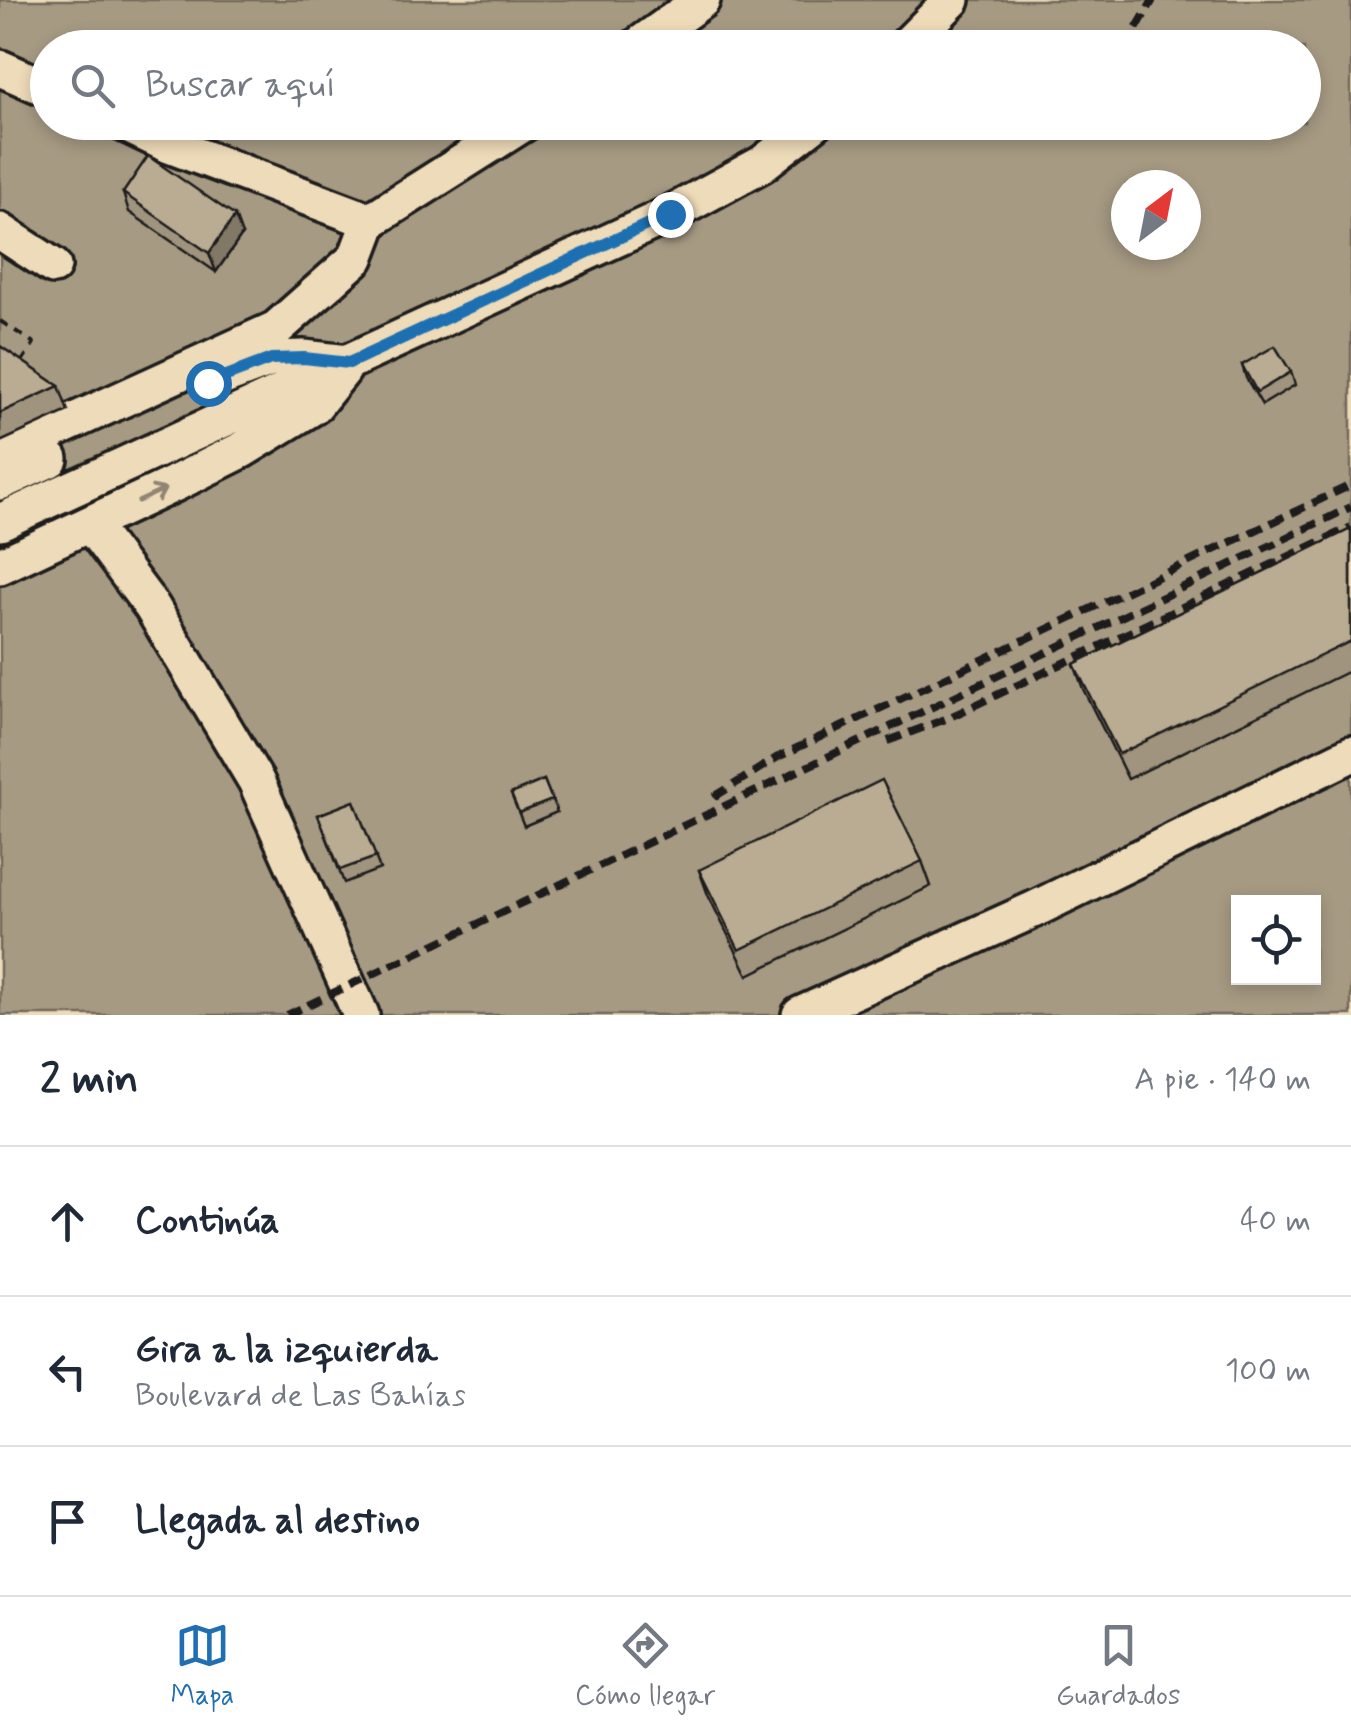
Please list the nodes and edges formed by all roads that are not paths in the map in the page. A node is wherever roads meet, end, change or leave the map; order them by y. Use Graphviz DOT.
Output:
graph roads {
  1 [pos="702,0"];
  2 [pos="952,0"];
  3 [pos="660,30"];
  4 [pos="922,30"];
  5 [pos="0,68"];
  6 [pos="30,81"];
  7 [pos="160,140"];
  8 [pos="498,140"];
  9 [pos="793,140"];
  10 [pos="370,221"];
  11 [pos="0,231"];
  12 [pos="53,266"];
  13 [pos="349,363"];
  14 [pos="0,456"];
  15 [pos="0,482"];
  16 [pos="0,522"];
  17 [pos="90,524"];
  18 [pos="0,566"];
  19 [pos="1351,754"];
  20 [pos="360,1015"];
  21 [pos="800,1015"];
  1 -- 3 [label="street"];
  2 -- 4 [label="street"];
  5 -- 6 [label="street"];
  7 -- 10 [label="street"];
  8 -- 10 [label="street"];
  9 -- 13 [label="street"];
  10 -- 14 [label="street"];
  11 -- 12 [label="street"];
  13 -- 15 [label="street"];
  13 -- 16 [label="street"];
  17 -- 13 [label="street, one-way"];
  17 -- 18 [label="street"];
  17 -- 20 [label="street"];
  19 -- 21 [label="street"];
}
